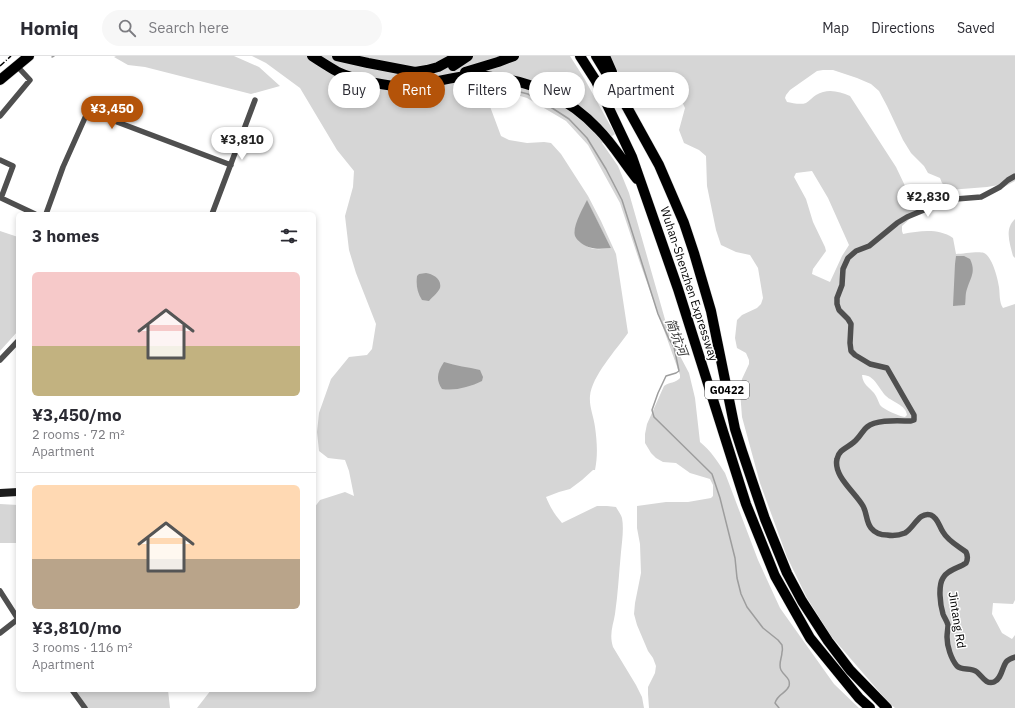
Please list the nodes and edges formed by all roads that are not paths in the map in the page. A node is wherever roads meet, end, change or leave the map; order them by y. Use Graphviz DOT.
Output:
graph roads {
  1 [pos="29,56"];
  2 [pos="312,56"];
  3 [pos="337,56"];
  4 [pos="458,56"];
  5 [pos="468,56"];
  6 [pos="514,56"];
  7 [pos="580,56"];
  8 [pos="596,56"];
  9 [pos="605,56"];
  10 [pos="17,66"];
  11 [pos="414,72"];
  12 [pos="445,79"];
  13 [pos="445,79"];
  14 [pos="0,80"];
  15 [pos="388,85"];
  16 [pos="255,100"];
  17 [pos="628,109"];
  18 [pos="0,116"];
  19 [pos="0,160"];
  20 [pos="231,165"];
  21 [pos="1015,176"];
  22 [pos="644,189"];
  23 [pos="31,212"];
  24 [pos="47,212"];
  25 [pos="213,212"];
  26 [pos="16,343"];
  27 [pos="0,360"];
  28 [pos="0,492"];
  29 [pos="16,492"];
  30 [pos="0,591"];
  31 [pos="16,616"];
  32 [pos="16,621"];
  33 [pos="0,633"];
  34 [pos="1015,657"];
  35 [pos="73,692"];
  36 [pos="85,708"];
  37 [pos="870,708"];
  38 [pos="887,708"];
  1 -- 10 [label="highway"];
  2 -- 15 [label="highway"];
  3 -- 11 [label="highway"];
  4 -- 11 [label="highway"];
  5 -- 11 [label="highway"];
  6 -- 12 [label="highway"];
  7 -- 22 [label="highway, Wuhan-Shenzhen Expressway / G0422"];
  8 -- 17 [label="highway, Wuhan-Shenzhen Expressway / G0422"];
  9 -- 17 [label="highway"];
  10 -- 14 [label="highway"];
  10 -- 18 [label="street"];
  13 -- 22 [label="highway"];
  16 -- 20 [label="street"];
  17 -- 38 [label="highway, Wuhan-Shenzhen Expressway / G0422"];
  19 -- 23 [label="street"];
  20 -- 24 [label="street"];
  20 -- 25 [label="street"];
  21 -- 34 [label="street, Jintang Rd"];
  22 -- 37 [label="highway, Wuhan-Shenzhen Expressway / G0422"];
  26 -- 27 [label="street"];
  28 -- 29 [label="street"];
  30 -- 31 [label="street"];
  32 -- 33 [label="street"];
  35 -- 36 [label="street"];
}
